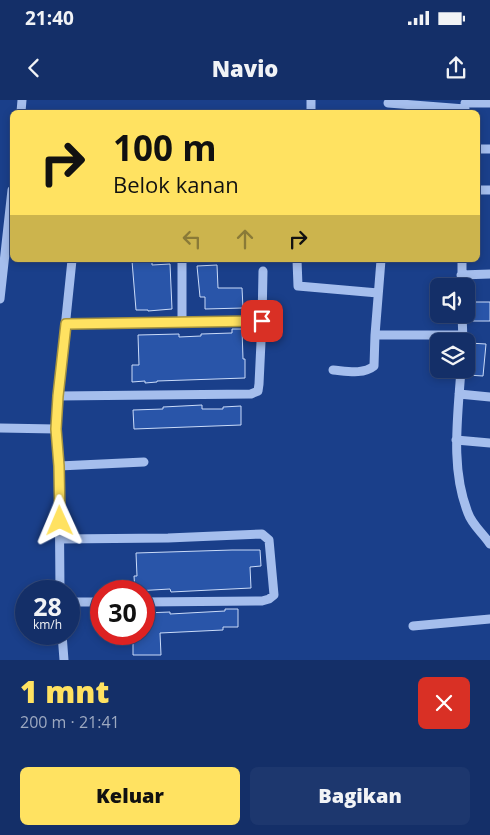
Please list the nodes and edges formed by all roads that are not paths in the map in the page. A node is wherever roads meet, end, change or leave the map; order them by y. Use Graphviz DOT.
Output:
graph roads {
  1 [pos="388,103"];
  2 [pos="490,103"];
  3 [pos="465,106"];
  4 [pos="10,238"];
  5 [pos="72,262"];
  6 [pos="182,262"];
  7 [pos="297,262"];
  8 [pos="381,262"];
  9 [pos="462,262"];
  10 [pos="263,271"];
  11 [pos="461,274"];
  12 [pos="490,274"];
  13 [pos="461,278"];
  14 [pos="378,293"];
  15 [pos="0,299"];
  16 [pos="262,321"];
  17 [pos="182,322"];
  18 [pos="66,324"];
  19 [pos="375,335"];
  20 [pos="430,337"];
  21 [pos="333,370"];
  22 [pos="460,378"];
  23 [pos="459,394"];
  24 [pos="58,396"];
  25 [pos="490,397"];
  26 [pos="0,428"];
  27 [pos="56,429"];
  28 [pos="456,440"];
  29 [pos="490,443"];
  30 [pos="144,462"];
  31 [pos="59,466"];
  32 [pos="60,539"];
  33 [pos="490,544"];
  34 [pos="60,580"];
  35 [pos="155,602"];
  36 [pos="490,619"];
  37 [pos="413,626"];
  38 [pos="63,645"];
  39 [pos="64,660"];
  1 -- 3 [label="street"];
  2 -- 3 [label="street"];
  4 -- 15 [label="street"];
  5 -- 18 [label="street"];
  6 -- 17 [label="street"];
  7 -- 14 [label="street"];
  8 -- 14 [label="street"];
  9 -- 11 [label="street"];
  10 -- 16 [label="street"];
  11 -- 12 [label="street"];
  11 -- 13 [label="street"];
  14 -- 19 [label="street"];
  16 -- 17 [label="street"];
  16 -- 24 [label="street"];
  17 -- 18 [label="street"];
  18 -- 24 [label="street"];
  19 -- 20 [label="street"];
  19 -- 21 [label="street"];
  22 -- 23 [label="street"];
  23 -- 25 [label="street"];
  23 -- 28 [label="street"];
  24 -- 27 [label="street"];
  26 -- 27 [label="street"];
  27 -- 31 [label="street"];
  28 -- 29 [label="street"];
  28 -- 33 [label="street"];
  30 -- 31 [label="street"];
  31 -- 32 [label="street"];
  32 -- 34 [label="street"];
  32 -- 35 [label="street"];
  36 -- 37 [label="street"];
  38 -- 39 [label="street"];
}
